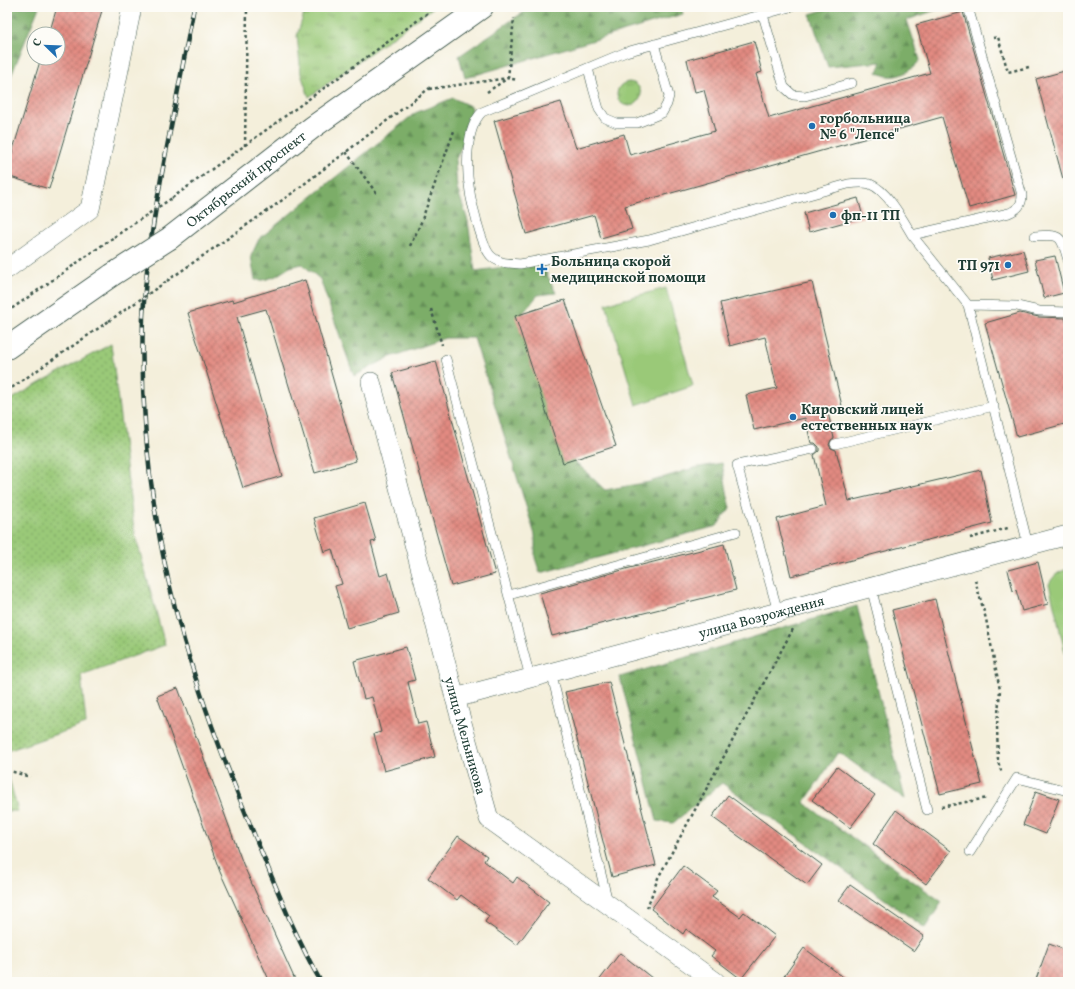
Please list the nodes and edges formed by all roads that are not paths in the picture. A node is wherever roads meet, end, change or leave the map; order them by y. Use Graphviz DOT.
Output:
graph roads {
  1 [pos="132,7"];
  2 [pos="482,7"];
  3 [pos="790,7"];
  4 [pos="968,7"];
  5 [pos="763,15"];
  6 [pos="654,44"];
  7 [pos="588,68"];
  8 [pos="852,83"];
  9 [pos="912,235"];
  10 [pos="1035,236"];
  11 [pos="1068,260"];
  12 [pos="7,269"];
  13 [pos="968,305"];
  14 [pos="1068,312"];
  15 [pos="7,348"];
  16 [pos="446,359"];
  17 [pos="371,382"];
  18 [pos="994,406"];
  19 [pos="835,444"];
  20 [pos="813,450"];
  21 [pos="736,532"];
  22 [pos="1068,534"];
  23 [pos="1028,545"];
  24 [pos="871,587"];
  25 [pos="508,595"];
  26 [pos="778,612"];
  27 [pos="551,672"];
  28 [pos="530,678"];
  29 [pos="455,698"];
  30 [pos="1068,790"];
  31 [pos="927,810"];
  32 [pos="970,852"];
  33 [pos="609,905"];
  34 [pos="716,982"];
  1 -- 12 [label="street"];
  2 -- 15 [label="main road, Октябрьский проспект, bridge"];
  3 -- 5 [label="lane"];
  4 -- 9 [label="lane"];
  5 -- 6 [label="lane"];
  5 -- 8 [label="lane"];
  6 -- 7 [label="lane"];
  6 -- 7 [label="lane"];
  7 -- 9 [label="lane"];
  9 -- 13 [label="lane"];
  10 -- 11 [label="lane"];
  13 -- 14 [label="lane"];
  13 -- 18 [label="lane"];
  16 -- 25 [label="lane"];
  17 -- 29 [label="street, улица Мельникова"];
  18 -- 19 [label="lane"];
  18 -- 23 [label="lane"];
  20 -- 26 [label="lane"];
  21 -- 25 [label="lane"];
  22 -- 23 [label="street, улица Возрождения"];
  23 -- 24 [label="street, улица Возрождения"];
  24 -- 26 [label="street, улица Возрождения"];
  24 -- 31 [label="lane"];
  25 -- 28 [label="lane"];
  26 -- 27 [label="street, улица Возрождения"];
  27 -- 28 [label="street, улица Возрождения"];
  27 -- 33 [label="lane"];
  28 -- 29 [label="street, улица Возрождения"];
  29 -- 33 [label="street, улица Мельникова"];
  30 -- 32 [label="lane"];
  33 -- 34 [label="street, улица Мельникова"];
}
